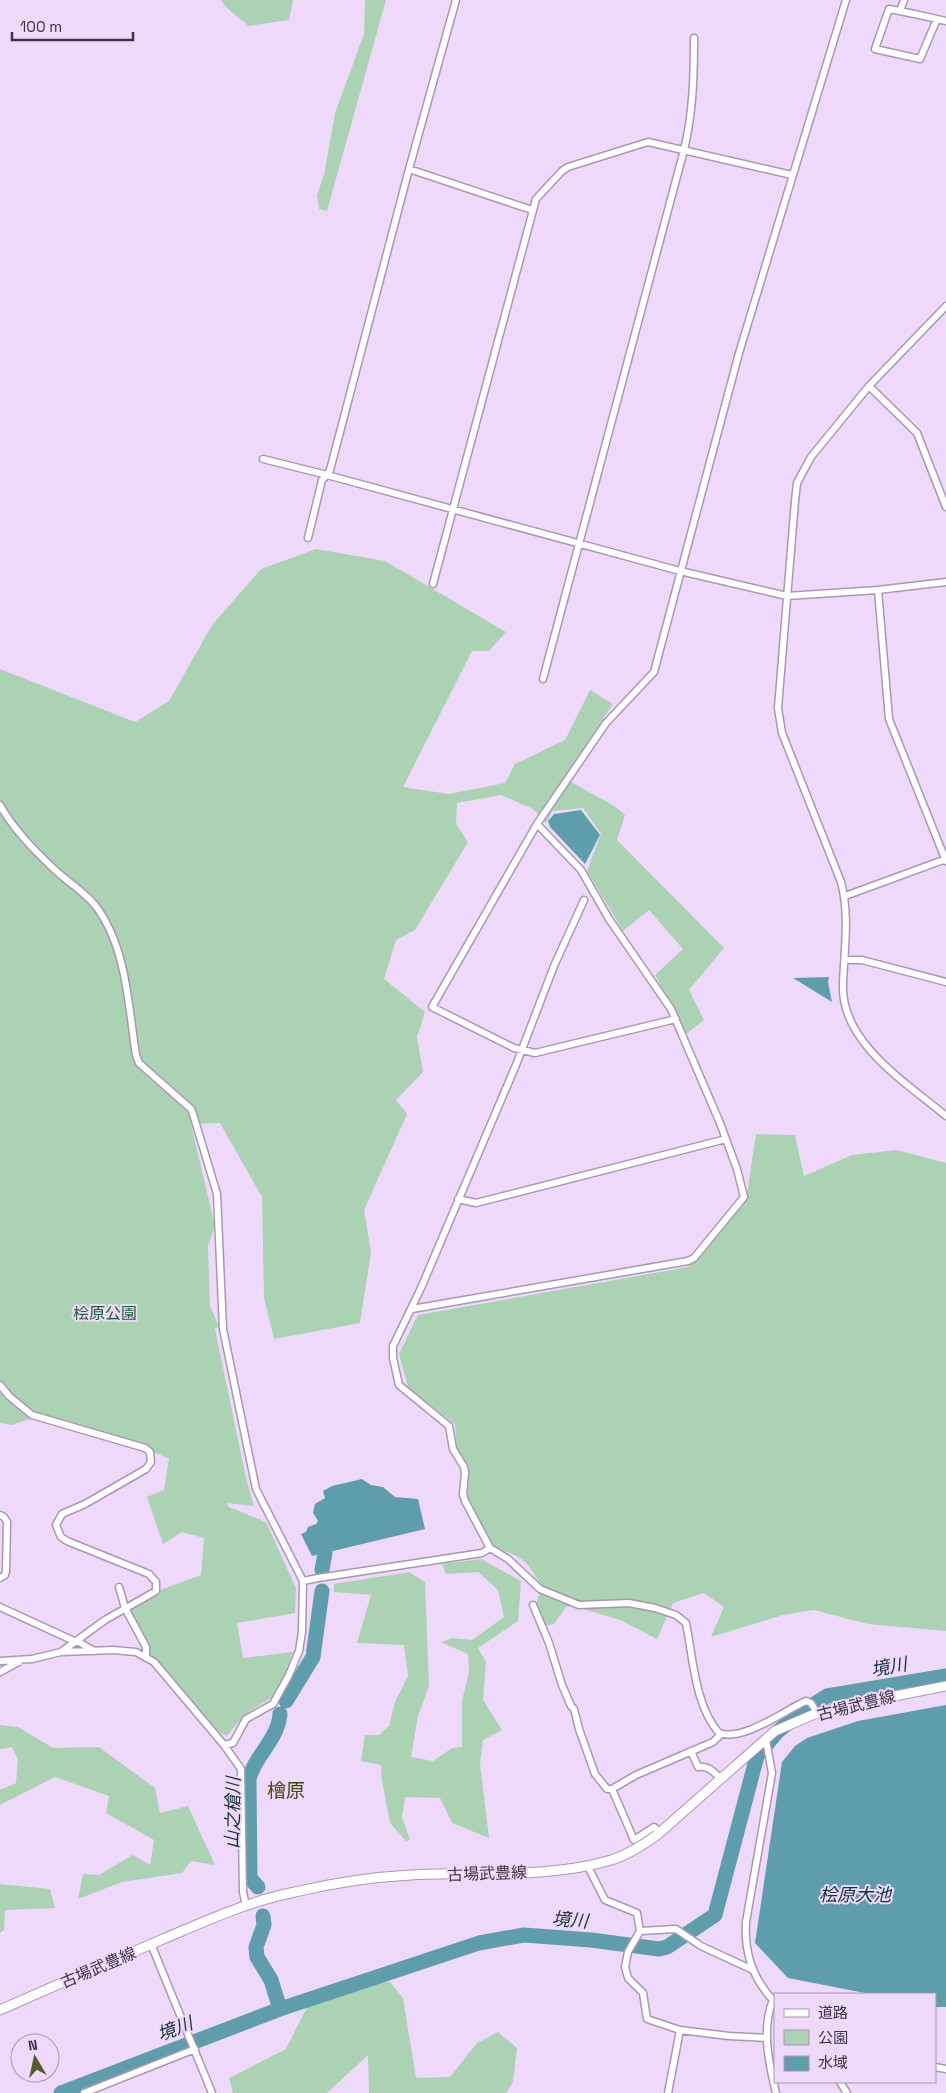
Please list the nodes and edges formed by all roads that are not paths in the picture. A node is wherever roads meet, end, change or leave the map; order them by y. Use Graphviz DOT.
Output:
graph roads {
  1 [pos="456,0"];
  2 [pos="846,0"];
  3 [pos="904,0"];
  4 [pos="900,11"];
  5 [pos="937,19"];
  6 [pos="946,21"];
  7 [pos="694,38"];
  8 [pos="684,150"];
  9 [pos="409,169"];
  10 [pos="792,175"];
  11 [pos="532,210"];
  12 [pos="946,306"];
  13 [pos="870,386"];
  14 [pos="263,460"];
  15 [pos="326,475"];
  16 [pos="946,507"];
  17 [pos="454,510"];
  18 [pos="308,538"];
  19 [pos="578,544"];
  20 [pos="680,571"];
  21 [pos="946,582"];
  22 [pos="433,584"];
  23 [pos="878,590"];
  24 [pos="787,596"];
  25 [pos="543,679"];
  26 [pos="0,805"];
  27 [pos="538,824"];
  28 [pos="946,860"];
  29 [pos="844,896"];
  30 [pos="584,900"];
  31 [pos="845,960"];
  32 [pos="946,982"];
  33 [pos="676,1019"];
  34 [pos="521,1050"];
  35 [pos="946,1116"];
  36 [pos="726,1139"];
  37 [pos="458,1199"];
  38 [pos="412,1309"];
  39 [pos="0,1385"];
  40 [pos="0,1515"];
  41 [pos="490,1548"];
  42 [pos="0,1578"];
  43 [pos="303,1581"];
  44 [pos="119,1587"];
  45 [pos="533,1605"];
  46 [pos="0,1607"];
  47 [pos="124,1608"];
  48 [pos="75,1641"];
  49 [pos="94,1651"];
  50 [pos="61,1652"];
  51 [pos="146,1656"];
  52 [pos="23,1659"];
  53 [pos="0,1660"];
  54 [pos="0,1672"];
  55 [pos="946,1686"];
  56 [pos="818,1713"];
  57 [pos="721,1734"];
  58 [pos="766,1740"];
  59 [pos="224,1745"];
  60 [pos="691,1751"];
  61 [pos="721,1779"];
  62 [pos="612,1789"];
  63 [pos="660,1832"];
  64 [pos="587,1866"];
  65 [pos="246,1906"];
  66 [pos="640,1931"];
  67 [pos="151,1944"];
  68 [pos="754,1971"];
  69 [pos="774,2001"];
  70 [pos="0,2010"];
  71 [pos="680,2030"];
  72 [pos="767,2038"];
  73 [pos="195,2049"];
  74 [pos="84,2093"];
  75 [pos="212,2093"];
  76 [pos="668,2093"];
  77 [pos="776,2093"];
  1 -- 9 [label="street"];
  2 -- 10 [label="street"];
  3 -- 4 [label="street"];
  4 -- 5 [label="street"];
  4 -- 5 [label="street"];
  5 -- 6 [label="street"];
  7 -- 8 [label="street"];
  8 -- 10 [label="street"];
  8 -- 11 [label="street"];
  8 -- 19 [label="street"];
  9 -- 11 [label="street"];
  9 -- 15 [label="street"];
  10 -- 20 [label="street"];
  11 -- 17 [label="street"];
  12 -- 13 [label="street"];
  13 -- 16 [label="street"];
  13 -- 24 [label="street"];
  14 -- 15 [label="street"];
  15 -- 17 [label="street"];
  15 -- 18 [label="street"];
  17 -- 19 [label="street"];
  17 -- 22 [label="street"];
  19 -- 20 [label="street"];
  19 -- 25 [label="street"];
  20 -- 24 [label="street"];
  20 -- 27 [label="street"];
  21 -- 23 [label="street"];
  23 -- 24 [label="street"];
  23 -- 28 [label="street"];
  24 -- 29 [label="street"];
  26 -- 43 [label="street"];
  27 -- 33 [label="street"];
  27 -- 34 [label="street"];
  28 -- 29 [label="street"];
  29 -- 31 [label="street"];
  30 -- 34 [label="street"];
  31 -- 32 [label="street"];
  31 -- 35 [label="street"];
  33 -- 34 [label="street"];
  33 -- 36 [label="street"];
  34 -- 37 [label="street"];
  36 -- 37 [label="street"];
  36 -- 38 [label="street"];
  37 -- 38 [label="street"];
  38 -- 41 [label="street"];
  39 -- 47 [label="street"];
  40 -- 42 [label="street"];
  41 -- 43 [label="street"];
  41 -- 57 [label="street"];
  43 -- 59 [label="street"];
  44 -- 47 [label="street"];
  45 -- 62 [label="street"];
  46 -- 48 [label="street"];
  47 -- 48 [label="street"];
  47 -- 51 [label="street"];
  48 -- 49 [label="street"];
  48 -- 50 [label="street"];
  49 -- 50 [label="street"];
  49 -- 51 [label="street"];
  50 -- 52 [label="street"];
  51 -- 59 [label="street"];
  52 -- 53 [label="street"];
  52 -- 54 [label="street"];
  55 -- 56 [label="main road, 古場武豊線"];
  56 -- 57 [label="street"];
  56 -- 58 [label="main road, 古場武豊線"];
  57 -- 60 [label="street"];
  58 -- 61 [label="main road, 古場武豊線"];
  58 -- 68 [label="street"];
  59 -- 65 [label="street"];
  60 -- 61 [label="street"];
  60 -- 62 [label="street"];
  61 -- 63 [label="main road, 古場武豊線"];
  62 -- 63 [label="street"];
  63 -- 64 [label="main road, 古場武豊線"];
  64 -- 65 [label="main road, 古場武豊線"];
  64 -- 66 [label="street"];
  65 -- 67 [label="main road, 古場武豊線"];
  66 -- 68 [label="street"];
  66 -- 71 [label="street"];
  67 -- 70 [label="main road, 古場武豊線"];
  67 -- 73 [label="street"];
  68 -- 69 [label="street"];
  69 -- 72 [label="street"];
  71 -- 72 [label="street"];
  71 -- 76 [label="street"];
  72 -- 77 [label="street"];
  73 -- 74 [label="street"];
  73 -- 75 [label="street"];
}
